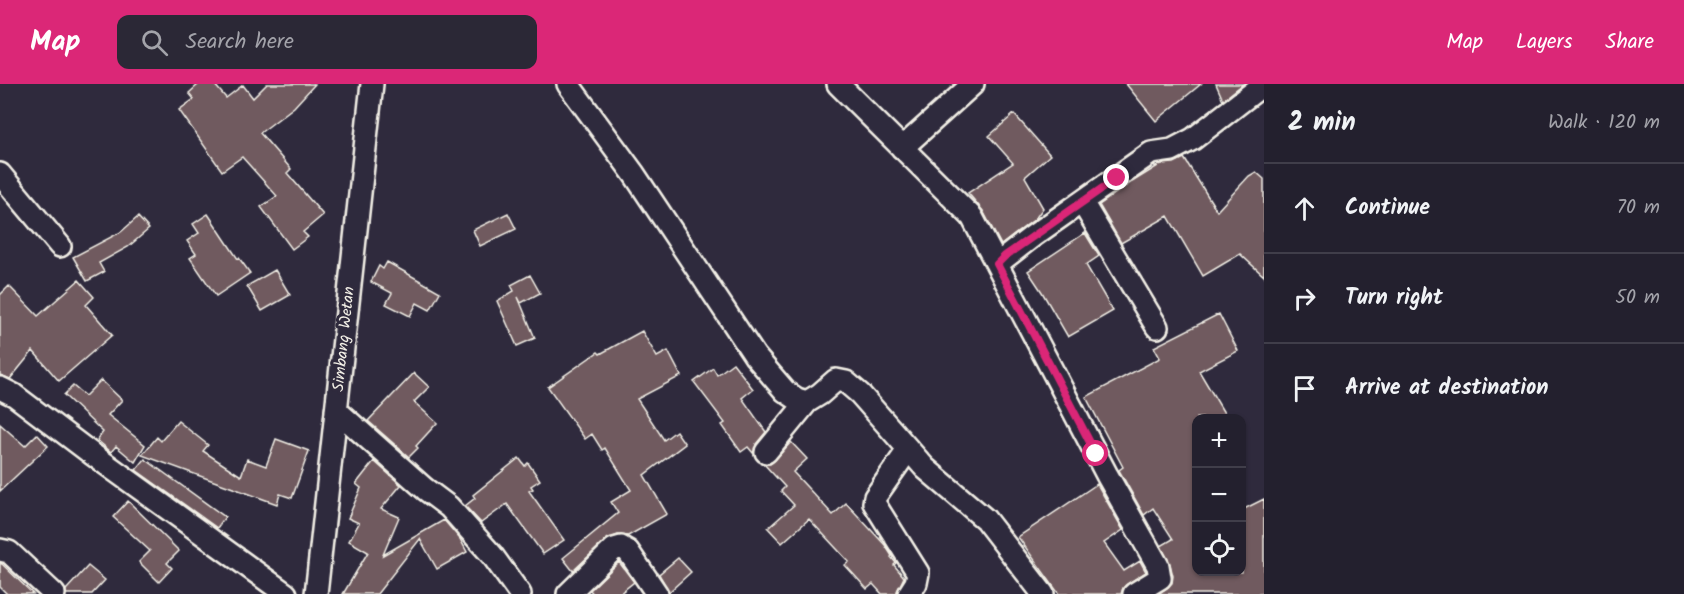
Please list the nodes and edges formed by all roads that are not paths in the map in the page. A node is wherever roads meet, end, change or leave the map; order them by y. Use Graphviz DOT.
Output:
graph roads {
  1 [pos="372,84"];
  2 [pos="568,84"];
  3 [pos="838,84"];
  4 [pos="973,84"];
  5 [pos="1264,84"];
  6 [pos="902,148"];
  7 [pos="0,174"];
  8 [pos="1082,202"];
  9 [pos="60,246"];
  10 [pos="997,264"];
  11 [pos="1157,327"];
  12 [pos="0,388"];
  13 [pos="807,402"];
  14 [pos="336,410"];
  15 [pos="908,450"];
  16 [pos="766,452"];
  17 [pos="0,550"];
  18 [pos="54,594"];
  19 [pos="286,594"];
  20 [pos="316,594"];
  21 [pos="520,594"];
  22 [pos="568,594"];
  23 [pos="657,594"];
  24 [pos="909,594"];
  25 [pos="1042,594"];
  26 [pos="1134,594"];
  1 -- 14 [label="street, Simbang Wetan"];
  2 -- 13 [label="street"];
  3 -- 6 [label="street"];
  4 -- 6 [label="street"];
  5 -- 8 [label="street"];
  6 -- 10 [label="street"];
  7 -- 9 [label="street"];
  8 -- 10 [label="street"];
  8 -- 11 [label="street"];
  10 -- 26 [label="street"];
  12 -- 19 [label="street"];
  13 -- 15 [label="street"];
  13 -- 16 [label="street"];
  14 -- 20 [label="street, Simbang Wetan"];
  14 -- 21 [label="street"];
  15 -- 24 [label="street"];
  15 -- 25 [label="street"];
  17 -- 18 [label="street"];
  22 -- 23 [label="street"];
}
